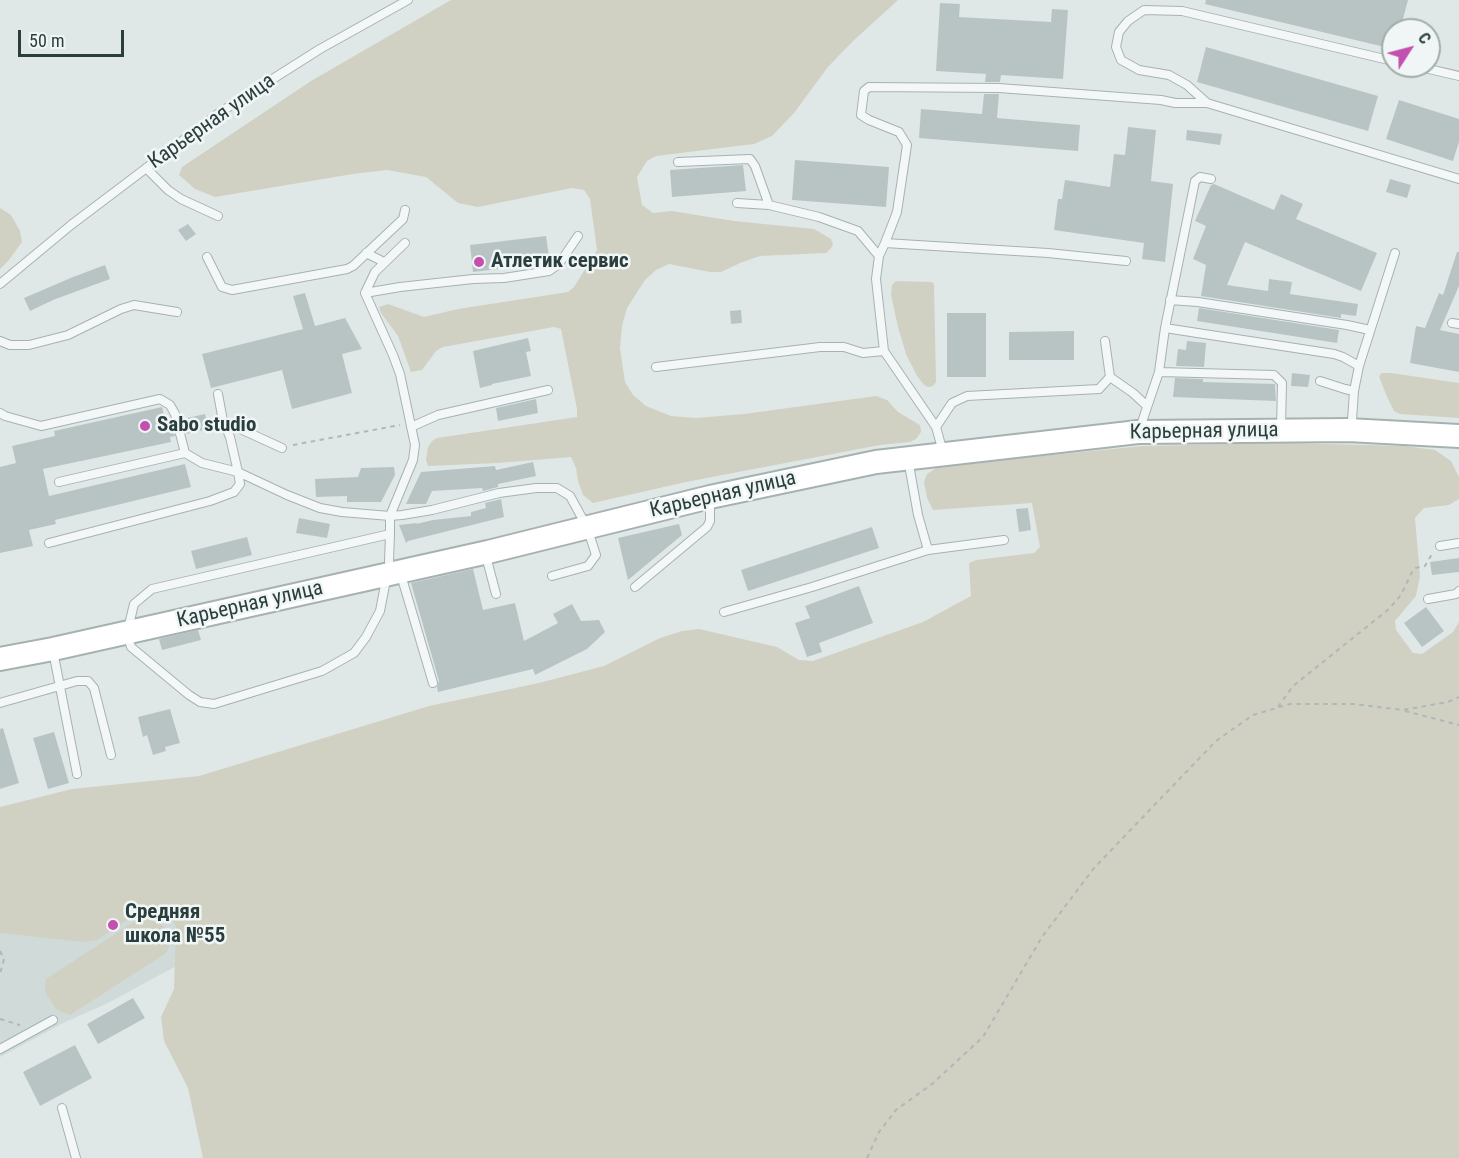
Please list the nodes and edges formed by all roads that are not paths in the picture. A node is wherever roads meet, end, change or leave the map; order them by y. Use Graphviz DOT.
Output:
graph roads {
  1 [pos="408,0"];
  2 [pos="1381,58"];
  3 [pos="1441,72"];
  4 [pos="1459,76"];
  5 [pos="1207,103"];
  6 [pos="678,162"];
  7 [pos="146,168"];
  8 [pos="1211,179"];
  9 [pos="1459,179"];
  10 [pos="737,203"];
  11 [pos="769,205"];
  12 [pos="405,210"];
  13 [pos="218,216"];
  14 [pos="578,236"];
  15 [pos="405,243"];
  16 [pos="885,243"];
  17 [pos="366,253"];
  18 [pos="1395,253"];
  19 [pos="879,256"];
  20 [pos="207,257"];
  21 [pos="1126,261"];
  22 [pos="384,262"];
  23 [pos="0,284"];
  24 [pos="365,292"];
  25 [pos="1170,300"];
  26 [pos="177,312"];
  27 [pos="1165,328"];
  28 [pos="1370,330"];
  29 [pos="0,341"];
  30 [pos="1105,341"];
  31 [pos="884,351"];
  32 [pos="1359,366"];
  33 [pos="656,367"];
  34 [pos="1159,372"];
  35 [pos="1110,377"];
  36 [pos="1320,381"];
  37 [pos="548,390"];
  38 [pos="1354,391"];
  39 [pos="218,394"];
  40 [pos="1147,406"];
  41 [pos="0,413"];
  42 [pos="223,421"];
  43 [pos="411,425"];
  44 [pos="936,427"];
  45 [pos="1348,430"];
  46 [pos="1281,431"];
  47 [pos="1138,432"];
  48 [pos="1459,436"];
  49 [pos="282,448"];
  50 [pos="185,453"];
  51 [pos="943,454"];
  52 [pos="908,458"];
  53 [pos="238,472"];
  54 [pos="59,482"];
  55 [pos="710,497"];
  56 [pos="390,516"];
  57 [pos="587,526"];
  58 [pos="390,534"];
  59 [pos="1004,540"];
  60 [pos="49,543"];
  61 [pos="1459,543"];
  62 [pos="1440,546"];
  63 [pos="928,550"];
  64 [pos="488,552"];
  65 [pos="396,572"];
  66 [pos="552,576"];
  67 [pos="635,587"];
  68 [pos="1459,591"];
  69 [pos="496,594"];
  70 [pos="1428,599"];
  71 [pos="724,612"];
  72 [pos="127,633"];
  73 [pos="53,649"];
  74 [pos="0,659"];
  75 [pos="433,683"];
  76 [pos="60,686"];
  77 [pos="0,703"];
  78 [pos="111,755"];
  79 [pos="77,774"];
  80 [pos="53,1020"];
  81 [pos="0,1049"];
  82 [pos="62,1108"];
  83 [pos="76,1158"];
  1 -- 7 [label="lane, Карьерная улица"];
  2 -- 5 [label="lane"];
  3 -- 4 [label="lane"];
  5 -- 9 [label="lane"];
  5 -- 16 [label="lane"];
  6 -- 11 [label="lane"];
  7 -- 13 [label="lane"];
  7 -- 23 [label="lane, Карьерная улица"];
  8 -- 25 [label="lane"];
  10 -- 11 [label="lane"];
  11 -- 19 [label="lane"];
  12 -- 17 [label="lane"];
  14 -- 24 [label="lane"];
  15 -- 22 [label="lane"];
  16 -- 19 [label="lane"];
  16 -- 21 [label="lane"];
  17 -- 20 [label="lane"];
  17 -- 22 [label="lane"];
  18 -- 28 [label="lane"];
  19 -- 31 [label="lane"];
  22 -- 24 [label="lane"];
  24 -- 43 [label="lane"];
  25 -- 27 [label="lane"];
  25 -- 28 [label="lane"];
  26 -- 29 [label="lane"];
  27 -- 32 [label="lane"];
  27 -- 34 [label="lane"];
  28 -- 32 [label="lane"];
  30 -- 35 [label="lane"];
  31 -- 33 [label="lane"];
  31 -- 44 [label="lane"];
  32 -- 38 [label="lane"];
  34 -- 40 [label="lane"];
  34 -- 46 [label="lane"];
  35 -- 40 [label="lane"];
  35 -- 44 [label="lane"];
  36 -- 38 [label="lane"];
  37 -- 43 [label="lane"];
  38 -- 45 [label="lane"];
  39 -- 42 [label="lane"];
  40 -- 47 [label="lane"];
  41 -- 50 [label="lane"];
  42 -- 49 [label="lane"];
  42 -- 53 [label="lane"];
  43 -- 56 [label="lane"];
  44 -- 51 [label="lane"];
  45 -- 46 [label="street, Карьерная улица"];
  45 -- 48 [label="street, Карьерная улица"];
  46 -- 47 [label="street, Карьерная улица"];
  47 -- 51 [label="street, Карьерная улица"];
  50 -- 53 [label="lane"];
  50 -- 54 [label="lane"];
  51 -- 52 [label="street, Карьерная улица"];
  52 -- 55 [label="street, Карьерная улица"];
  52 -- 63 [label="lane"];
  53 -- 56 [label="lane"];
  53 -- 60 [label="lane"];
  55 -- 57 [label="street, Карьерная улица"];
  55 -- 67 [label="lane"];
  56 -- 57 [label="lane"];
  56 -- 58 [label="lane"];
  57 -- 64 [label="street, Карьерная улица"];
  57 -- 66 [label="lane"];
  58 -- 65 [label="lane"];
  58 -- 72 [label="lane"];
  59 -- 63 [label="lane"];
  61 -- 62 [label="lane"];
  63 -- 71 [label="lane"];
  64 -- 65 [label="street, Карьерная улица"];
  64 -- 69 [label="lane"];
  65 -- 72 [label="street, Карьерная улица"];
  65 -- 72 [label="lane"];
  65 -- 75 [label="lane"];
  68 -- 70 [label="lane"];
  72 -- 73 [label="street, Карьерная улица"];
  73 -- 74 [label="street, Карьерная улица"];
  73 -- 76 [label="lane"];
  76 -- 77 [label="lane"];
  76 -- 78 [label="lane"];
  76 -- 79 [label="lane"];
  80 -- 81 [label="lane"];
  82 -- 83 [label="lane"];
}
